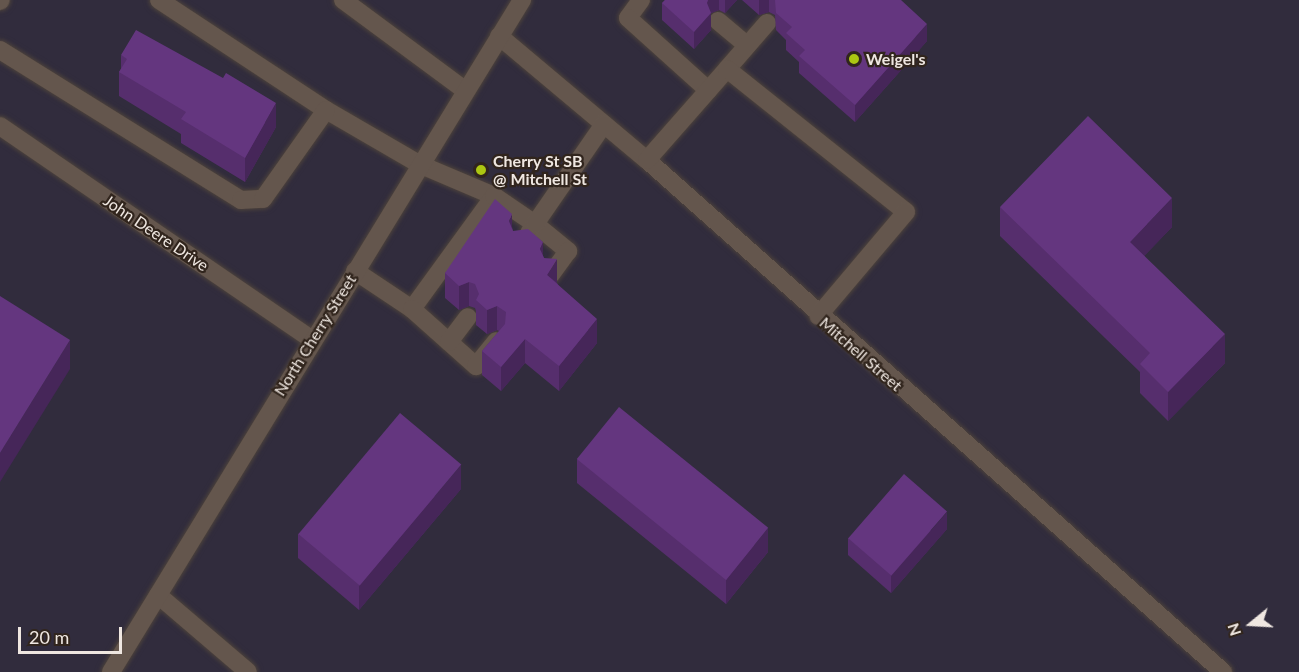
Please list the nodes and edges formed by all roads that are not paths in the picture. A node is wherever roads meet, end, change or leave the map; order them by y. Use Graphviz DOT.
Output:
graph roads {
  1 [pos="159,0"];
  2 [pos="343,0"];
  3 [pos="641,0"];
  4 [pos="519,1"];
  5 [pos="718,21"];
  6 [pos="767,23"];
  7 [pos="500,36"];
  8 [pos="747,45"];
  9 [pos="0,50"];
  10 [pos="727,69"];
  11 [pos="708,90"];
  12 [pos="466,91"];
  13 [pos="326,110"];
  14 [pos="604,124"];
  15 [pos="0,126"];
  16 [pos="647,160"];
  17 [pos="421,165"];
  18 [pos="494,196"];
  19 [pos="535,224"];
  20 [pos="520,246"];
  21 [pos="355,271"];
  22 [pos="551,273"];
  23 [pos="412,309"];
  24 [pos="818,316"];
  25 [pos="468,317"];
  26 [pos="312,340"];
  27 [pos="496,341"];
  28 [pos="449,342"];
  29 [pos="158,595"];
  30 [pos="111,672"];
  31 [pos="248,672"];
  32 [pos="1223,672"];
  1 -- 13 [label="street"];
  2 -- 12 [label="street"];
  3 -- 11 [label="street"];
  4 -- 7 [label="street, North Cherry Street"];
  5 -- 8 [label="street"];
  6 -- 8 [label="street"];
  7 -- 12 [label="street, North Cherry Street"];
  7 -- 14 [label="street, Mitchell Street"];
  8 -- 10 [label="street"];
  9 -- 13 [label="street"];
  10 -- 11 [label="street"];
  10 -- 24 [label="street"];
  11 -- 16 [label="street"];
  12 -- 17 [label="street, North Cherry Street"];
  13 -- 17 [label="street"];
  14 -- 16 [label="street, Mitchell Street"];
  14 -- 19 [label="street"];
  15 -- 26 [label="street, John Deere Drive"];
  16 -- 24 [label="street, Mitchell Street"];
  17 -- 18 [label="street"];
  17 -- 21 [label="street, North Cherry Street"];
  18 -- 19 [label="street"];
  18 -- 23 [label="street"];
  19 -- 20 [label="street"];
  19 -- 22 [label="street"];
  21 -- 23 [label="street"];
  21 -- 26 [label="street, North Cherry Street"];
  23 -- 28 [label="street"];
  24 -- 32 [label="street, Mitchell Street"];
  25 -- 28 [label="street"];
  26 -- 29 [label="street, North Cherry Street"];
  27 -- 28 [label="street"];
  29 -- 30 [label="street, North Cherry Street"];
  29 -- 31 [label="street"];
}
